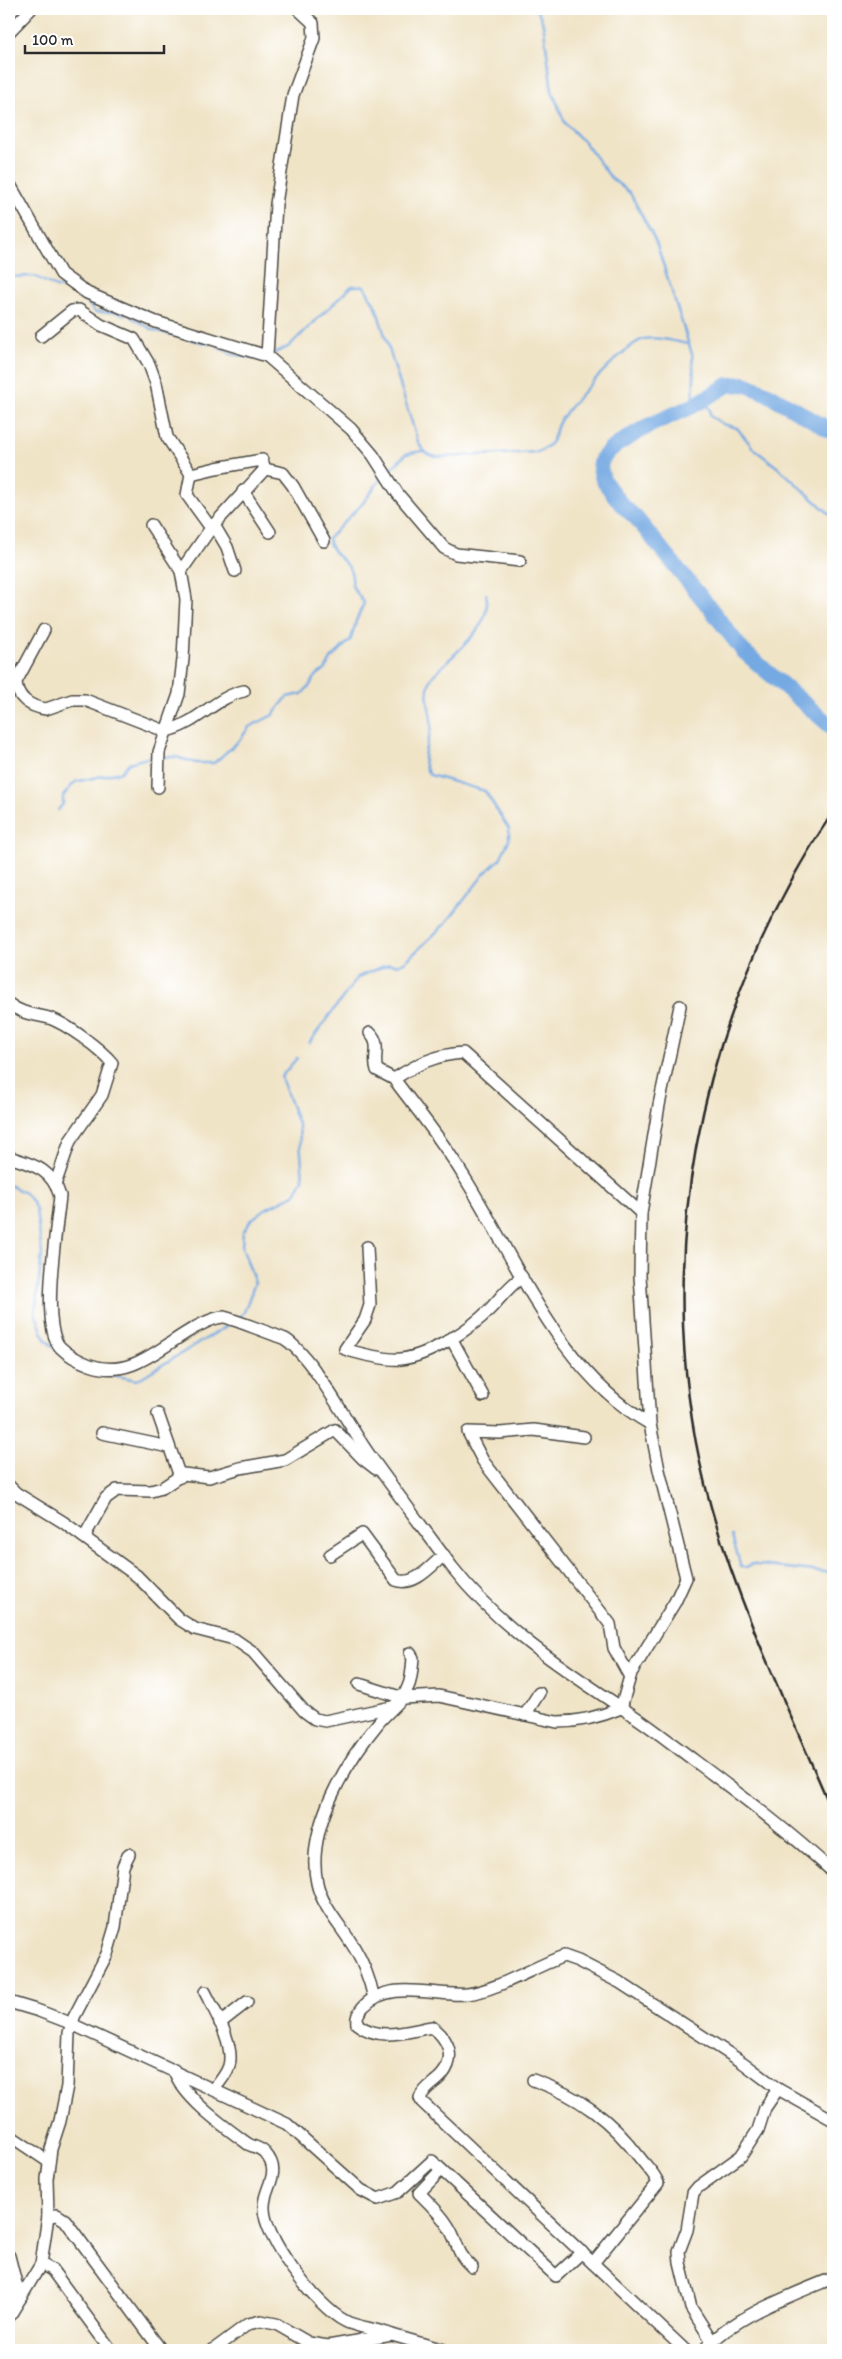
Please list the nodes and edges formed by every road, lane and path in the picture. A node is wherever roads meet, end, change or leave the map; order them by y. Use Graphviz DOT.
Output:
graph roads {
  1 [pos="31,9"];
  2 [pos="298,9"];
  3 [pos="9,32"];
  4 [pos="9,183"];
  5 [pos="41,336"];
  6 [pos="267,356"];
  7 [pos="264,469"];
  8 [pos="192,474"];
  9 [pos="243,491"];
  10 [pos="151,525"];
  11 [pos="212,526"];
  12 [pos="270,532"];
  13 [pos="324,541"];
  14 [pos="520,561"];
  15 [pos="181,571"];
  16 [pos="235,571"];
  17 [pos="44,630"];
  18 [pos="244,691"];
  19 [pos="165,731"];
  20 [pos="158,787"];
  21 [pos="9,1004"];
  22 [pos="680,1006"];
  23 [pos="370,1033"];
  24 [pos="394,1080"];
  25 [pos="9,1157"];
  26 [pos="56,1182"];
  27 [pos="641,1213"];
  28 [pos="367,1247"];
  29 [pos="522,1276"];
  30 [pos="451,1338"];
  31 [pos="484,1396"];
  32 [pos="158,1414"];
  33 [pos="650,1424"];
  34 [pos="102,1433"];
  35 [pos="584,1437"];
  36 [pos="170,1447"];
  37 [pos="384,1474"];
  38 [pos="180,1476"];
  39 [pos="9,1486"];
  40 [pos="84,1537"];
  41 [pos="330,1555"];
  42 [pos="444,1555"];
  43 [pos="410,1653"];
  44 [pos="630,1677"];
  45 [pos="359,1684"];
  46 [pos="539,1693"];
  47 [pos="403,1698"];
  48 [pos="392,1707"];
  49 [pos="621,1708"];
  50 [pos="525,1715"];
  51 [pos="129,1854"];
  52 [pos="833,1872"];
  53 [pos="204,1992"];
  54 [pos="374,1998"];
  55 [pos="9,2002"];
  56 [pos="247,2002"];
  57 [pos="220,2023"];
  58 [pos="72,2024"];
  59 [pos="174,2070"];
  60 [pos="533,2080"];
  61 [pos="214,2089"];
  62 [pos="778,2089"];
  63 [pos="833,2120"];
  64 [pos="9,2135"];
  65 [pos="49,2162"];
  66 [pos="441,2170"];
  67 [pos="48,2216"];
  68 [pos="582,2252"];
  69 [pos="9,2256"];
  70 [pos="593,2263"];
  71 [pos="41,2264"];
  72 [pos="472,2267"];
  73 [pos="833,2278"];
  74 [pos="20,2300"];
  75 [pos="9,2317"];
  76 [pos="392,2335"];
  77 [pos="362,2339"];
  78 [pos="708,2346"];
  79 [pos="111,2350"];
  80 [pos="161,2350"];
  81 [pos="213,2350"];
  82 [pos="372,2350"];
  83 [pos="444,2350"];
  84 [pos="685,2350"];
  1 -- 3 [label="street"];
  2 -- 6 [label="street"];
  4 -- 6 [label="street"];
  5 -- 8 [label="street"];
  6 -- 14 [label="street"];
  7 -- 8 [label="street"];
  7 -- 9 [label="street"];
  7 -- 13 [label="street"];
  8 -- 11 [label="street"];
  9 -- 11 [label="street"];
  9 -- 12 [label="street"];
  10 -- 15 [label="street"];
  11 -- 15 [label="street"];
  11 -- 16 [label="street"];
  15 -- 19 [label="street"];
  17 -- 19 [label="street"];
  18 -- 19 [label="street"];
  19 -- 20 [label="street"];
  21 -- 26 [label="street"];
  22 -- 27 [label="street"];
  23 -- 24 [label="street"];
  24 -- 27 [label="street"];
  24 -- 29 [label="street"];
  25 -- 26 [label="street"];
  26 -- 37 [label="street"];
  27 -- 33 [label="street"];
  28 -- 30 [label="street"];
  29 -- 30 [label="street"];
  29 -- 33 [label="street"];
  30 -- 31 [label="street"];
  32 -- 36 [label="street"];
  33 -- 44 [label="street"];
  34 -- 36 [label="street"];
  35 -- 44 [label="street"];
  36 -- 38 [label="street"];
  37 -- 38 [label="street"];
  37 -- 42 [label="street"];
  38 -- 40 [label="street"];
  39 -- 40 [label="street"];
  40 -- 48 [label="street"];
  41 -- 42 [label="street"];
  42 -- 49 [label="street"];
  43 -- 47 [label="street"];
  44 -- 49 [label="street"];
  45 -- 47 [label="street"];
  46 -- 50 [label="street"];
  47 -- 48 [label="street"];
  47 -- 50 [label="street"];
  48 -- 54 [label="street"];
  49 -- 50 [label="street"];
  49 -- 52 [label="street"];
  51 -- 58 [label="street"];
  53 -- 57 [label="street"];
  54 -- 62 [label="street"];
  54 -- 68 [label="street"];
  55 -- 58 [label="street"];
  56 -- 57 [label="street"];
  57 -- 61 [label="street"];
  58 -- 59 [label="street"];
  58 -- 65 [label="street"];
  59 -- 61 [label="street"];
  59 -- 76 [label="street"];
  60 -- 70 [label="street"];
  61 -- 66 [label="street"];
  62 -- 63 [label="street"];
  62 -- 78 [label="street"];
  64 -- 65 [label="street"];
  65 -- 67 [label="street"];
  66 -- 68 [label="street"];
  66 -- 72 [label="street"];
  67 -- 71 [label="street"];
  67 -- 80 [label="street"];
  68 -- 70 [label="street"];
  69 -- 74 [label="street"];
  70 -- 84 [label="street"];
  71 -- 74 [label="street"];
  71 -- 79 [label="street"];
  73 -- 78 [label="street"];
  74 -- 75 [label="street"];
  76 -- 77 [label="street"];
  76 -- 83 [label="street"];
  77 -- 81 [label="street"];
  77 -- 82 [label="street"];
}
